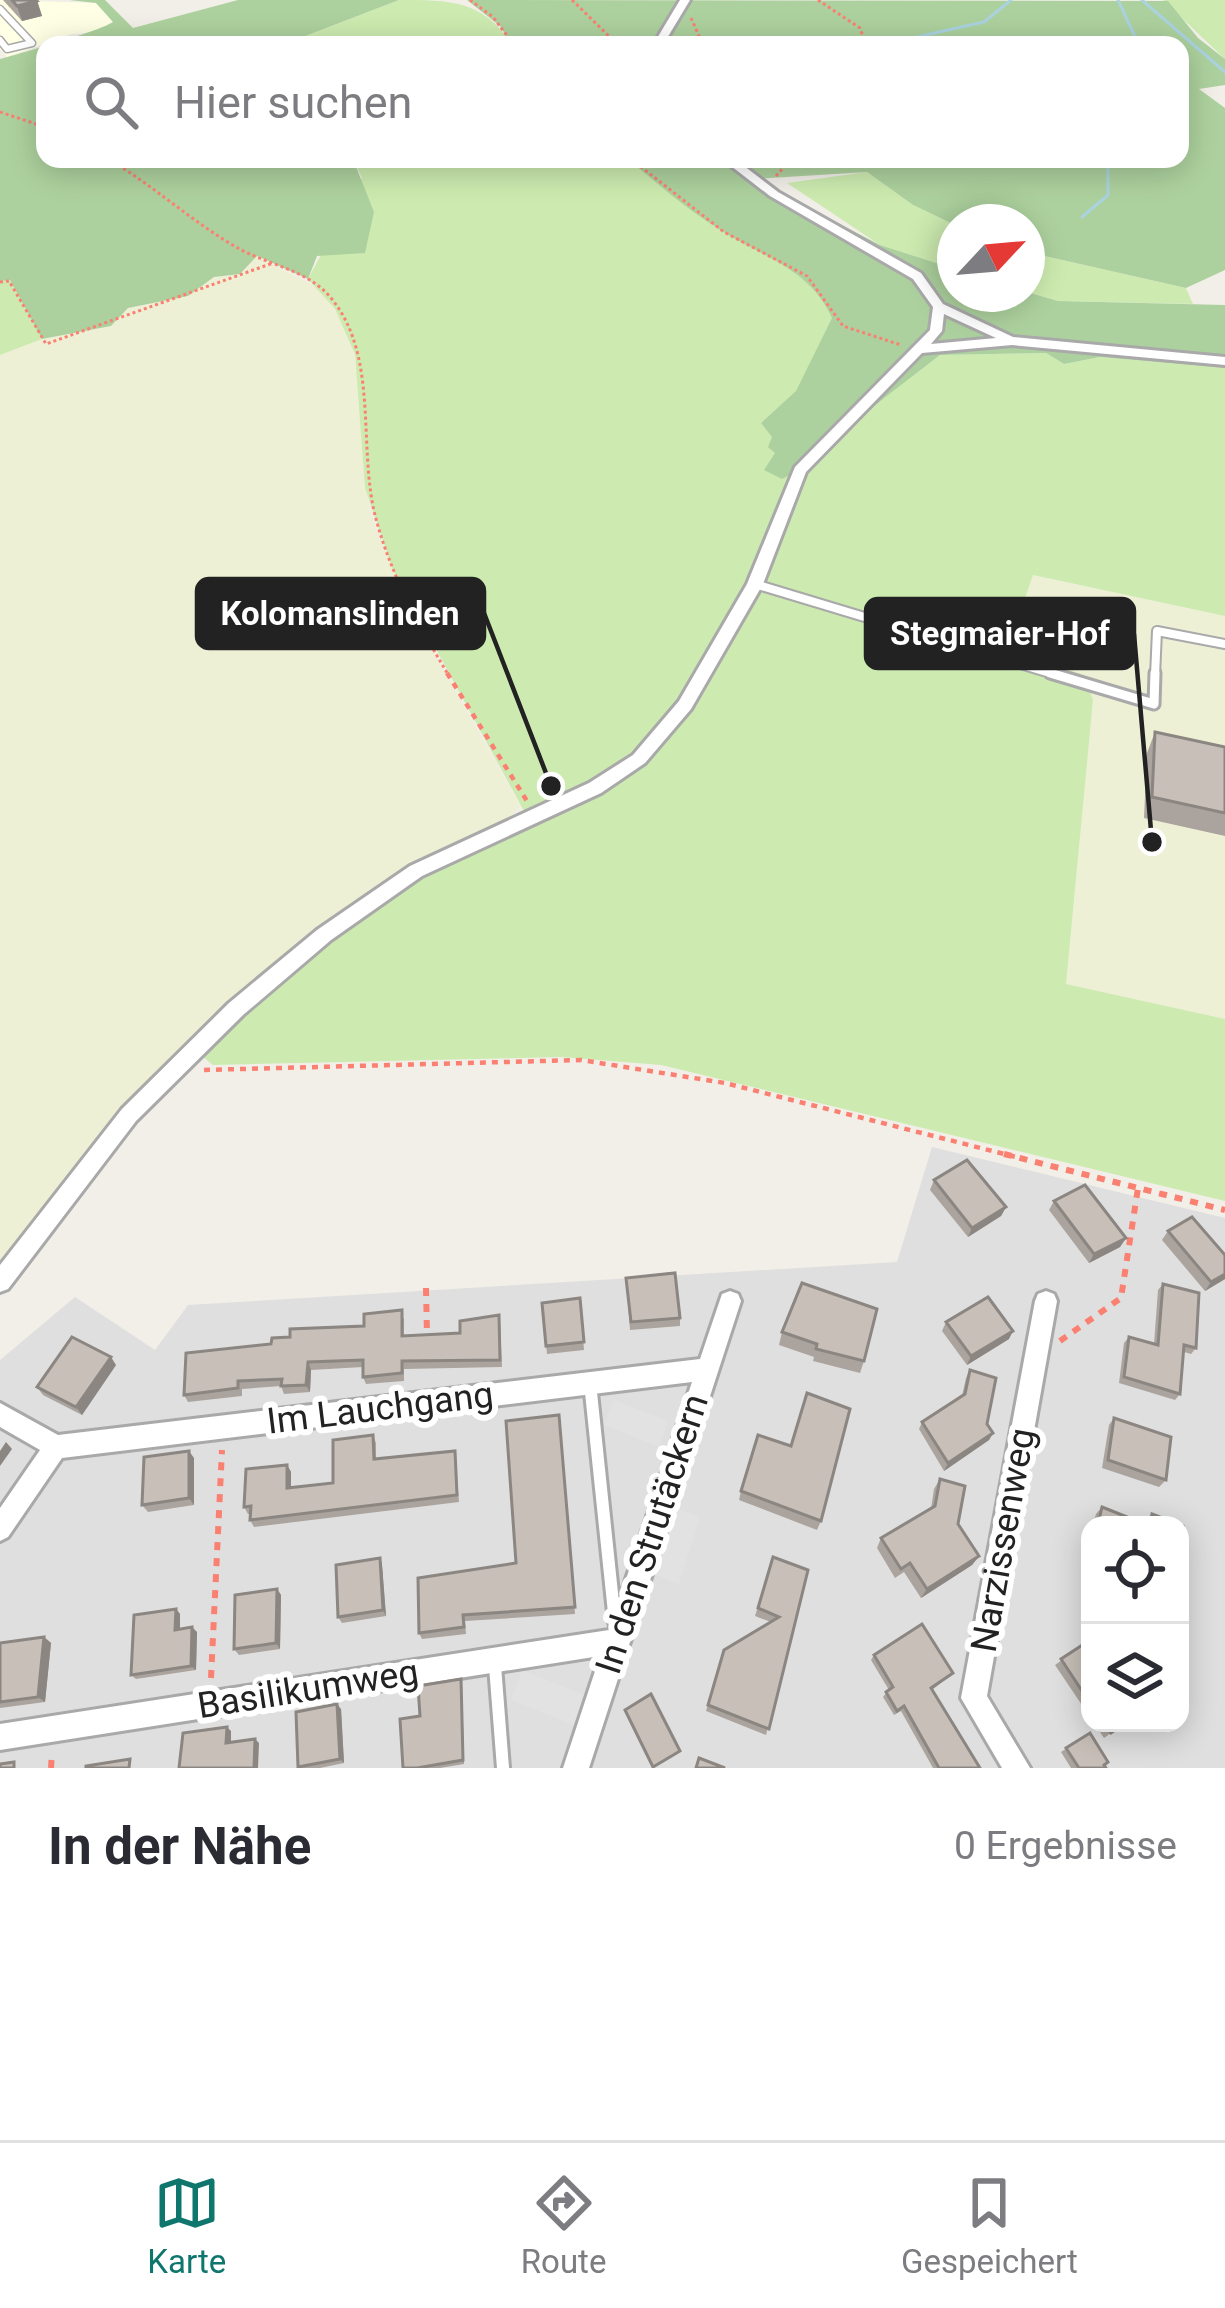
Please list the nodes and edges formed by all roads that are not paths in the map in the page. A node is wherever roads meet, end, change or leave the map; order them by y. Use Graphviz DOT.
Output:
graph roads {
  1 [pos="685,0"];
  2 [pos="0,9"];
  3 [pos="663,36"];
  4 [pos="0,40"];
  5 [pos="740,168"];
  6 [pos="937,304"];
  7 [pos="938,312"];
  8 [pos="950,312"];
  9 [pos="1012,340"];
  10 [pos="918,349"];
  11 [pos="1225,361"];
  12 [pos="755,584"];
  13 [pos="1225,644"];
  14 [pos="0,1282"];
  15 [pos="730,1301"];
  16 [pos="1046,1301"];
  17 [pos="705,1369"];
  18 [pos="590,1383"];
  19 [pos="0,1414"];
  20 [pos="56,1447"];
  21 [pos="0,1529"];
  22 [pos="617,1641"];
  23 [pos="495,1660"];
  24 [pos="0,1737"];
  25 [pos="503,1768"];
  26 [pos="576,1768"];
  27 [pos="1017,1768"];
  1 -- 3 [label="street"];
  2 -- 4 [label="lane"];
  5 -- 6 [label="street"];
  7 -- 10 [label="street"];
  8 -- 9 [label="street"];
  9 -- 10 [label="street"];
  9 -- 11 [label="street"];
  10 -- 12 [label="street"];
  12 -- 13 [label="lane"];
  12 -- 14 [label="street"];
  15 -- 17 [label="street, In den Strutäckern"];
  16 -- 27 [label="street, Narzissenweg"];
  17 -- 18 [label="street, Im Lauchgang"];
  17 -- 22 [label="street, In den Strutäckern"];
  18 -- 20 [label="street, Im Lauchgang"];
  18 -- 22 [label="lane"];
  19 -- 20 [label="street"];
  20 -- 21 [label="street"];
  22 -- 23 [label="street, Basilikumweg"];
  22 -- 26 [label="street, In den Strutäckern"];
  23 -- 24 [label="street, Basilikumweg"];
  23 -- 25 [label="lane"];
}
